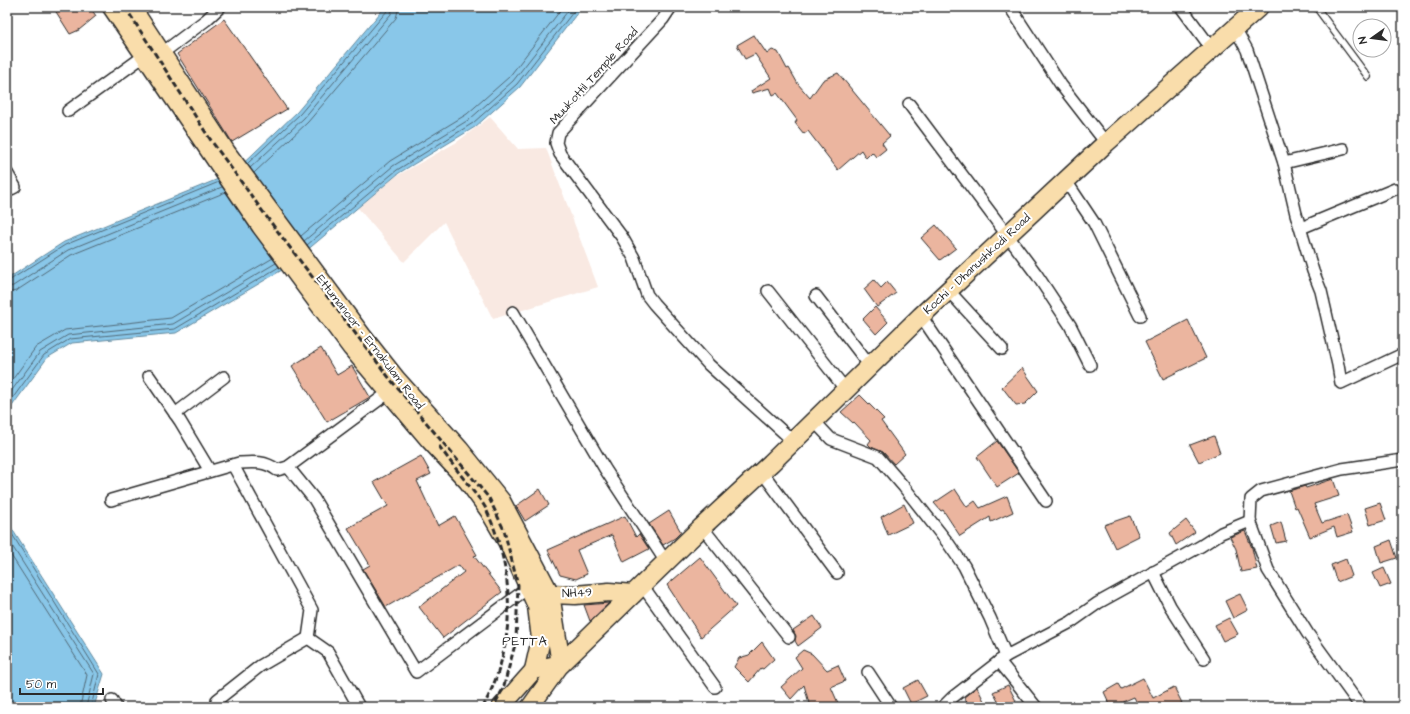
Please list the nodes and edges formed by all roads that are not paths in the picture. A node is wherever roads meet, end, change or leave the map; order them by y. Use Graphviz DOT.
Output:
graph roads {
  1 [pos="112,7"];
  2 [pos="131,7"];
  3 [pos="220,7"];
  4 [pos="671,7"];
  5 [pos="1010,7"];
  6 [pos="1181,7"];
  7 [pos="1259,7"];
  8 [pos="1316,7"];
  9 [pos="1235,28"];
  10 [pos="1212,50"];
  11 [pos="152,55"];
  12 [pos="1368,77"];
  13 [pos="909,104"];
  14 [pos="68,111"];
  15 [pos="1106,143"];
  16 [pos="1343,149"];
  17 [pos="1284,163"];
  18 [pos="7,173"];
  19 [pos="1066,181"];
  20 [pos="1395,189"];
  21 [pos="7,191"];
  22 [pos="1301,228"];
  23 [pos="1006,237"];
  24 [pos="948,290"];
  25 [pos="768,291"];
  26 [pos="816,296"];
  27 [pos="514,312"];
  28 [pos="921,316"];
  29 [pos="1140,316"];
  30 [pos="357,342"];
  31 [pos="1002,349"];
  32 [pos="1403,354"];
  33 [pos="870,366"];
  34 [pos="1090,366"];
  35 [pos="148,376"];
  36 [pos="224,377"];
  37 [pos="846,390"];
  38 [pos="388,392"];
  39 [pos="175,414"];
  40 [pos="814,421"];
  41 [pos="793,441"];
  42 [pos="1403,460"];
  43 [pos="233,464"];
  44 [pos="288,467"];
  45 [pos="210,471"];
  46 [pos="762,472"];
  47 [pos="110,500"];
  48 [pos="1046,501"];
  49 [pos="1250,521"];
  50 [pos="702,527"];
  51 [pos="666,562"];
  52 [pos="1153,572"];
  53 [pos="837,573"];
  54 [pos="632,590"];
  55 [pos="538,594"];
  56 [pos="308,638"];
  57 [pos="788,638"];
  58 [pos="1002,659"];
  59 [pos="1204,659"];
  60 [pos="561,664"];
  61 [pos="534,670"];
  62 [pos="868,672"];
  63 [pos="715,687"];
  64 [pos="216,700"];
  65 [pos="359,707"];
  66 [pos="501,707"];
  67 [pos="530,707"];
  68 [pos="891,707"];
  69 [pos="943,707"];
  70 [pos="1036,707"];
  71 [pos="1361,707"];
  1 -- 11 [label="highway"];
  2 -- 11 [label="highway, Ettumanoor - Ernakulam Road"];
  3 -- 11 [label="street"];
  4 -- 41 [label="street, Muukottil Temple Road"];
  5 -- 15 [label="street"];
  6 -- 10 [label="street"];
  7 -- 9 [label="highway, Kochi - Dhanushkodi Road"];
  8 -- 12 [label="lane"];
  9 -- 10 [label="highway, Kochi - Dhanushkodi Road"];
  9 -- 17 [label="street"];
  10 -- 15 [label="highway, Kochi - Dhanushkodi Road"];
  11 -- 14 [label="street"];
  11 -- 30 [label="highway, Ettumanoor - Ernakulam Road"];
  13 -- 23 [label="street"];
  15 -- 19 [label="highway, Kochi - Dhanushkodi Road"];
  16 -- 17 [label="street"];
  17 -- 22 [label="street"];
  18 -- 21 [label="street"];
  19 -- 23 [label="highway, Kochi - Dhanushkodi Road"];
  19 -- 29 [label="street"];
  20 -- 22 [label="street"];
  22 -- 32 [label="street"];
  23 -- 24 [label="highway, Kochi - Dhanushkodi Road"];
  23 -- 34 [label="street"];
  24 -- 28 [label="highway, Kochi - Dhanushkodi Road"];
  24 -- 31 [label="street"];
  25 -- 37 [label="street"];
  26 -- 33 [label="street"];
  27 -- 51 [label="street"];
  28 -- 33 [label="highway, Kochi - Dhanushkodi Road"];
  28 -- 48 [label="street"];
  30 -- 38 [label="highway"];
  30 -- 55 [label="highway, Ettumanoor - Ernakulam Road"];
  33 -- 37 [label="highway, Kochi - Dhanushkodi Road"];
  35 -- 39 [label="street"];
  36 -- 39 [label="street"];
  37 -- 40 [label="highway, Kochi - Dhanushkodi Road"];
  38 -- 44 [label="street"];
  38 -- 55 [label="highway"];
  39 -- 45 [label="street"];
  40 -- 41 [label="highway, Kochi - Dhanushkodi Road"];
  40 -- 58 [label="street"];
  41 -- 46 [label="highway, Kochi - Dhanushkodi Road"];
  42 -- 49 [label="street"];
  43 -- 44 [label="street"];
  43 -- 45 [label="street"];
  43 -- 56 [label="street"];
  44 -- 55 [label="street"];
  45 -- 47 [label="street"];
  46 -- 50 [label="highway, Kochi - Dhanushkodi Road"];
  46 -- 53 [label="street"];
  49 -- 52 [label="street"];
  49 -- 71 [label="street"];
  50 -- 51 [label="highway, Kochi - Dhanushkodi Road"];
  50 -- 57 [label="street"];
  51 -- 54 [label="highway, Kochi - Dhanushkodi Road"];
  52 -- 58 [label="street"];
  52 -- 59 [label="street"];
  54 -- 55 [label="highway, NH49 / NH49"];
  54 -- 60 [label="highway, Kochi - Dhanushkodi Road"];
  54 -- 63 [label="street"];
  55 -- 60 [label="highway, Ettumanoor - Ernakulam Road"];
  55 -- 61 [label="highway"];
  56 -- 64 [label="street"];
  56 -- 65 [label="street"];
  58 -- 69 [label="street"];
  58 -- 70 [label="street"];
  60 -- 61 [label="highway"];
  60 -- 67 [label="main road"];
  61 -- 66 [label="main road"];
  62 -- 68 [label="street"];
}
